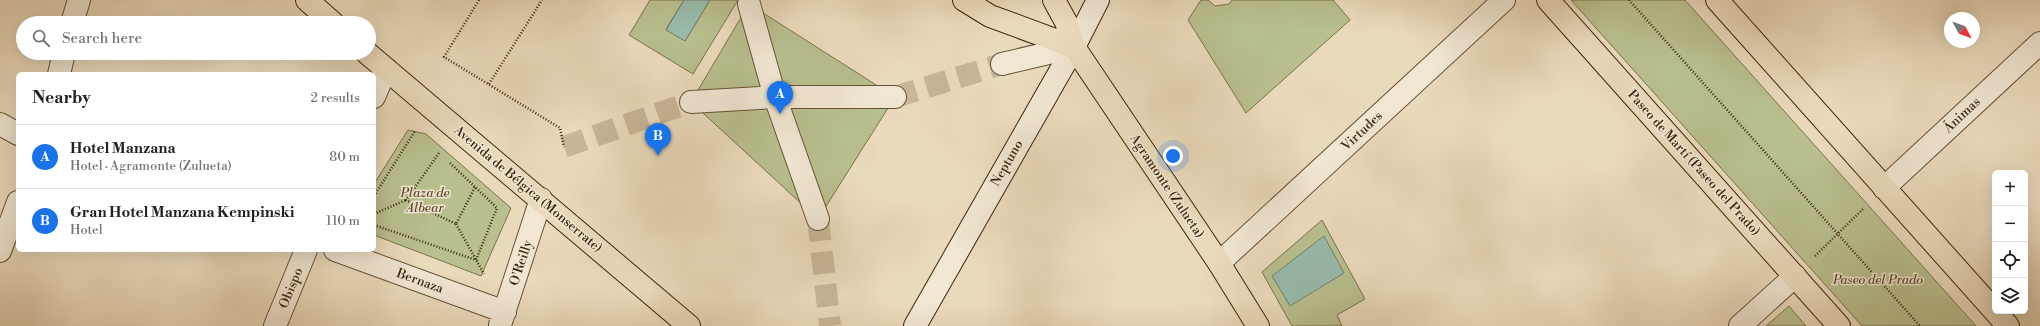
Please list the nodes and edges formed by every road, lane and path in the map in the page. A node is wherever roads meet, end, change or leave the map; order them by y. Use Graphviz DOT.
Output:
graph roads {
  1 [pos="79,0"];
  2 [pos="307,0"];
  3 [pos="479,0"];
  4 [pos="542,0"];
  5 [pos="964,0"];
  6 [pos="1054,0"];
  7 [pos="1098,0"];
  8 [pos="1504,0"];
  9 [pos="1548,0"];
  10 [pos="1629,0"];
  11 [pos="1718,0"];
  12 [pos="748,4"];
  13 [pos="74,16"];
  14 [pos="325,16"];
  15 [pos="2040,43"];
  16 [pos="1074,47"];
  17 [pos="62,60"];
  18 [pos="375,60"];
  19 [pos="1002,64"];
  20 [pos="386,69"];
  21 [pos="59,72"];
  22 [pos="489,84"];
  23 [pos="376,92"];
  24 [pos="775,97"];
  25 [pos="895,97"];
  26 [pos="691,102"];
  27 [pos="0,124"];
  28 [pos="16,133"];
  29 [pos="420,135"];
  30 [pos="564,146"];
  31 [pos="434,149"];
  32 [pos="439,153"];
  33 [pos="475,187"];
  34 [pos="1884,188"];
  35 [pos="376,193"];
  36 [pos="541,199"];
  37 [pos="406,200"];
  38 [pos="16,207"];
  39 [pos="376,213"];
  40 [pos="818,219"];
  41 [pos="456,224"];
  42 [pos="376,226"];
  43 [pos="1838,234"];
  44 [pos="0,251"];
  45 [pos="305,252"];
  46 [pos="340,252"];
  47 [pos="476,260"];
  48 [pos="1219,263"];
  49 [pos="1796,276"];
  50 [pos="502,319"];
  51 [pos="275,326"];
  52 [pos="689,326"];
  53 [pos="915,326"];
  54 [pos="1258,326"];
  55 [pos="1740,326"];
  56 [pos="1839,326"];
  57 [pos="1920,326"];
  58 [pos="2008,326"];
  1 -- 13 [label="street"];
  2 -- 14 [label="main road"];
  3 -- 22 [label="path"];
  4 -- 22 [label="path"];
  5 -- 16 [label="main road"];
  6 -- 16 [label="main road, Agramonte (Zulueta)"];
  7 -- 16 [label="street, Neptuno"];
  8 -- 48 [label="street, Virtudes"];
  9 -- 49 [label="main road, Paseo de Martí (Paseo del Prado)"];
  10 -- 43 [label="path"];
  11 -- 34 [label="main road"];
  12 -- 24 [label="street"];
  15 -- 34 [label="street, Ánimas"];
  16 -- 19 [label="street"];
  16 -- 48 [label="main road, Agramonte (Zulueta)"];
  16 -- 53 [label="street, Neptuno"];
  17 -- 21 [label="street"];
  18 -- 20 [label="main road, Avenida de Bélgica (Monserrate)"];
  20 -- 23 [label="street"];
  20 -- 36 [label="main road, Avenida de Bélgica (Monserrate)"];
  22 -- 30 [label="path"];
  24 -- 25 [label="street"];
  24 -- 26 [label="street"];
  24 -- 40 [label="street"];
  27 -- 28 [label="street"];
  29 -- 35 [label="path"];
  31 -- 32 [label="path"];
  32 -- 33 [label="path"];
  32 -- 37 [label="path"];
  33 -- 41 [label="path"];
  33 -- 47 [label="path"];
  34 -- 43 [label="path"];
  34 -- 58 [label="main road"];
  36 -- 50 [label="street, O'Reilly"];
  36 -- 52 [label="main road, Avenida de Bélgica (Monserrate)"];
  37 -- 39 [label="path"];
  37 -- 41 [label="path"];
  38 -- 44 [label="street"];
  41 -- 47 [label="path"];
  42 -- 47 [label="path"];
  43 -- 49 [label="path"];
  43 -- 57 [label="path"];
  45 -- 51 [label="street, Obispo"];
  46 -- 50 [label="street, Bernaza"];
  47 -- 50 [label="path"];
  48 -- 54 [label="main road, Agramonte (Zulueta)"];
  49 -- 55 [label="street"];
  49 -- 56 [label="main road, Paseo de Martí (Paseo del Prado)"];
}
